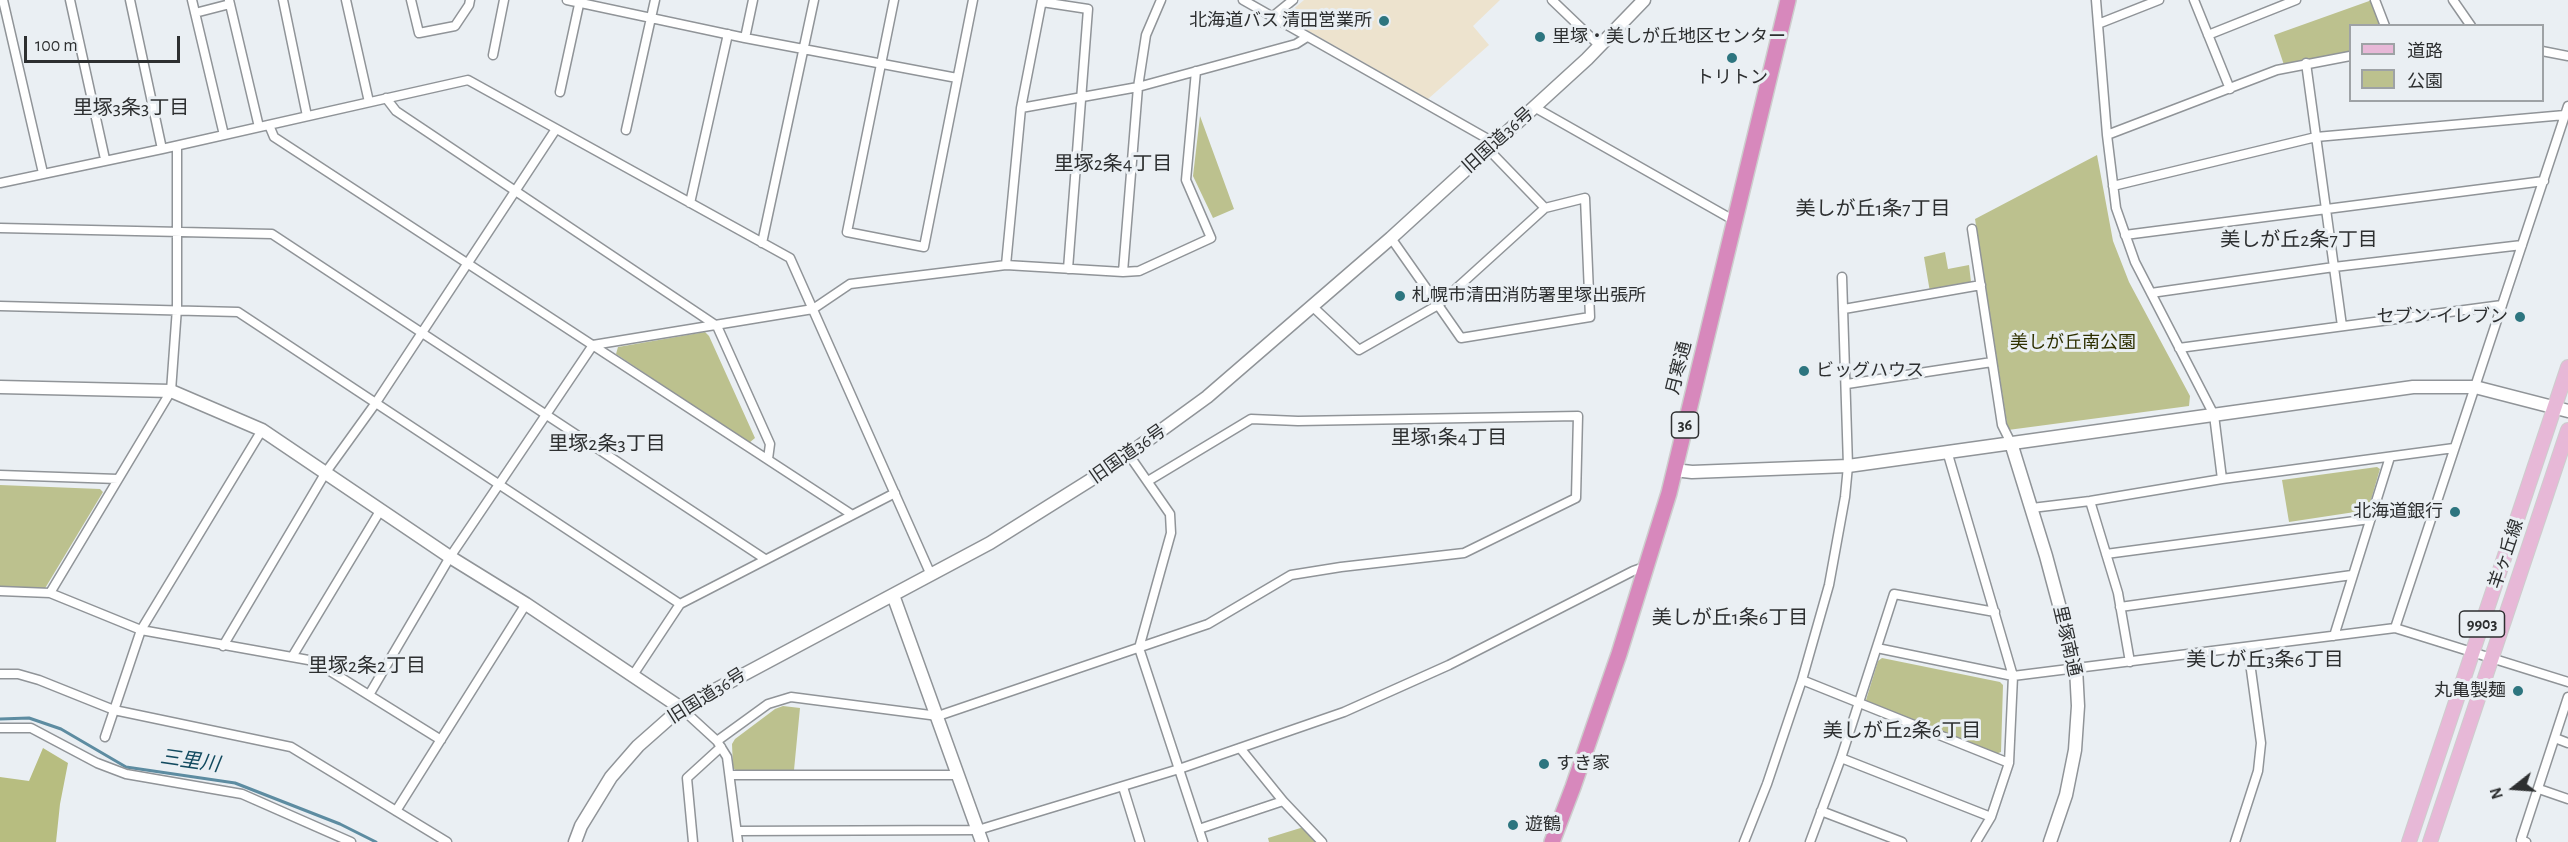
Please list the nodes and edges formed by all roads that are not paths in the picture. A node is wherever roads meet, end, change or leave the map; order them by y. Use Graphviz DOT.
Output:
graph roads {
  1 [pos="3,0"];
  2 [pos="70,0"];
  3 [pos="130,0"];
  4 [pos="192,0"];
  5 [pos="283,0"];
  6 [pos="346,0"];
  7 [pos="411,0"];
  8 [pos="470,0"];
  9 [pos="504,0"];
  10 [pos="567,0"];
  11 [pos="655,0"];
  12 [pos="753,0"];
  13 [pos="814,0"];
  14 [pos="894,0"];
  15 [pos="973,0"];
  16 [pos="1161,0"];
  17 [pos="1243,0"];
  18 [pos="1293,0"];
  19 [pos="1552,0"];
  20 [pos="1644,0"];
  21 [pos="1788,0"];
  22 [pos="2096,0"];
  23 [pos="2159,0"];
  24 [pos="2194,0"];
  25 [pos="2296,0"];
  26 [pos="2375,0"];
  27 [pos="2453,0"];
  28 [pos="580,1"];
  29 [pos="1042,1"];
  30 [pos="229,2"];
  31 [pos="195,13"];
  32 [pos="1272,17"];
  33 [pos="651,18"];
  34 [pos="2098,24"];
  35 [pos="2384,24"];
  36 [pos="2470,24"];
  37 [pos="728,34"];
  38 [pos="2208,35"];
  39 [pos="745,38"];
  40 [pos="1307,38"];
  41 [pos="1600,46"];
  42 [pos="804,49"];
  43 [pos="2544,51"];
  44 [pos="494,55"];
  45 [pos="2349,56"];
  46 [pos="2568,56"];
  47 [pos="882,63"];
  48 [pos="2306,63"];
  49 [pos="1196,71"];
  50 [pos="957,78"];
  51 [pos="1138,87"];
  52 [pos="2230,89"];
  53 [pos="560,92"];
  54 [pos="1081,97"];
  55 [pos="386,98"];
  56 [pos="369,102"];
  57 [pos="1534,107"];
  58 [pos="1021,108"];
  59 [pos="2567,111"];
  60 [pos="307,116"];
  61 [pos="269,125"];
  62 [pos="259,127"];
  63 [pos="556,129"];
  64 [pos="626,130"];
  65 [pos="224,135"];
  66 [pos="2107,135"];
  67 [pos="2316,137"];
  68 [pos="177,146"];
  69 [pos="1492,146"];
  70 [pos="162,150"];
  71 [pos="105,159"];
  72 [pos="43,173"];
  73 [pos="2544,180"];
  74 [pos="0,183"];
  75 [pos="2113,186"];
  76 [pos="516,192"];
  77 [pos="690,203"];
  78 [pos="1545,208"];
  79 [pos="2326,208"];
  80 [pos="1735,221"];
  81 [pos="0,228"];
  82 [pos="1972,230"];
  83 [pos="178,233"];
  84 [pos="2126,235"];
  85 [pos="1390,238"];
  86 [pos="762,243"];
  87 [pos="2522,245"];
  88 [pos="468,261"];
  89 [pos="1006,265"];
  90 [pos="2334,267"];
  91 [pos="1068,269"];
  92 [pos="1123,272"];
  93 [pos="1842,277"];
  94 [pos="1981,285"];
  95 [pos="2151,293"];
  96 [pos="2502,305"];
  97 [pos="0,306"];
  98 [pos="1438,306"];
  99 [pos="1313,307"];
  100 [pos="177,308"];
  101 [pos="813,309"];
  102 [pos="1844,309"];
  103 [pos="717,326"];
  104 [pos="2342,326"];
  105 [pos="423,332"];
  106 [pos="593,345"];
  107 [pos="2179,348"];
  108 [pos="1992,362"];
  109 [pos="2568,367"];
  110 [pos="1847,384"];
  111 [pos="0,387"];
  112 [pos="2475,387"];
  113 [pos="171,391"];
  114 [pos="375,404"];
  115 [pos="2562,409"];
  116 [pos="546,415"];
  117 [pos="2214,415"];
  118 [pos="262,430"];
  119 [pos="2568,430"];
  120 [pos="2012,443"];
  121 [pos="2454,448"];
  122 [pos="1947,451"];
  123 [pos="1129,455"];
  124 [pos="2390,458"];
  125 [pos="768,459"];
  126 [pos="1848,466"];
  127 [pos="1674,470"];
  128 [pos="326,472"];
  129 [pos="0,475"];
  130 [pos="118,479"];
  131 [pos="2222,479"];
  132 [pos="1148,481"];
  133 [pos="500,485"];
  134 [pos="895,493"];
  135 [pos="2090,501"];
  136 [pos="2032,508"];
  137 [pos="381,510"];
  138 [pos="851,514"];
  139 [pos="2370,519"];
  140 [pos="2106,554"];
  141 [pos="450,557"];
  142 [pos="765,559"];
  143 [pos="1647,566"];
  144 [pos="931,575"];
  145 [pos="2352,575"];
  146 [pos="0,591"];
  147 [pos="50,593"];
  148 [pos="893,594"];
  149 [pos="526,604"];
  150 [pos="680,604"];
  151 [pos="2120,607"];
  152 [pos="1995,612"];
  153 [pos="2395,628"];
  154 [pos="141,630"];
  155 [pos="2334,636"];
  156 [pos="223,646"];
  157 [pos="1139,648"];
  158 [pos="1877,648"];
  159 [pos="2248,648"];
  160 [pos="2472,652"];
  161 [pos="292,657"];
  162 [pos="2492,658"];
  163 [pos="2130,662"];
  164 [pos="2076,668"];
  165 [pos="0,674"];
  166 [pos="633,675"];
  167 [pos="2013,676"];
  168 [pos="1802,680"];
  169 [pos="2568,682"];
  170 [pos="369,695"];
  171 [pos="2568,697"];
  172 [pos="1859,704"];
  173 [pos="681,708"];
  174 [pos="114,710"];
  175 [pos="938,716"];
  176 [pos="0,728"];
  177 [pos="105,737"];
  178 [pos="2555,738"];
  179 [pos="441,740"];
  180 [pos="2568,743"];
  181 [pos="719,744"];
  182 [pos="1240,748"];
  183 [pos="1841,758"];
  184 [pos="2008,762"];
  185 [pos="1179,769"];
  186 [pos="730,775"];
  187 [pos="959,775"];
  188 [pos="1123,787"];
  189 [pos="2539,789"];
  190 [pos="2568,799"];
  191 [pos="1283,801"];
  192 [pos="396,811"];
  193 [pos="1821,811"];
  194 [pos="1991,817"];
  195 [pos="1198,829"];
  196 [pos="737,831"];
  197 [pos="980,836"];
  198 [pos="351,842"];
  199 [pos="447,842"];
  200 [pos="575,842"];
  201 [pos="693,842"];
  202 [pos="738,842"];
  203 [pos="1140,842"];
  204 [pos="1203,842"];
  205 [pos="1322,842"];
  206 [pos="1552,842"];
  207 [pos="1744,842"];
  208 [pos="1810,842"];
  209 [pos="1902,842"];
  210 [pos="1976,842"];
  211 [pos="2050,842"];
  212 [pos="2235,842"];
  213 [pos="2409,842"];
  214 [pos="2430,842"];
  215 [pos="2526,842"];
  1 -- 72 [label="street"];
  2 -- 71 [label="street"];
  3 -- 70 [label="street"];
  4 -- 31 [label="street"];
  5 -- 60 [label="street"];
  6 -- 56 [label="street"];
  7 -- 8 [label="street"];
  9 -- 44 [label="street"];
  10 -- 28 [label="street"];
  11 -- 33 [label="street"];
  12 -- 39 [label="street"];
  13 -- 42 [label="street"];
  14 -- 47 [label="street"];
  15 -- 50 [label="street"];
  16 -- 51 [label="street"];
  17 -- 32 [label="street"];
  18 -- 32 [label="street"];
  19 -- 41 [label="street"];
  20 -- 41 [label="street, 旧国道36号"];
  21 -- 80 [label="highway, 月寒通 / 36"];
  22 -- 34 [label="street"];
  23 -- 34 [label="street"];
  24 -- 38 [label="street"];
  25 -- 38 [label="street"];
  26 -- 35 [label="street"];
  27 -- 36 [label="street"];
  28 -- 33 [label="street"];
  28 -- 53 [label="street"];
  29 -- 54 [label="street"];
  29 -- 58 [label="street"];
  30 -- 31 [label="street"];
  30 -- 62 [label="street"];
  31 -- 65 [label="street"];
  32 -- 40 [label="street"];
  33 -- 37 [label="street"];
  33 -- 64 [label="street"];
  34 -- 66 [label="street"];
  37 -- 39 [label="street"];
  37 -- 77 [label="street"];
  38 -- 52 [label="street"];
  39 -- 42 [label="street"];
  40 -- 49 [label="street"];
  40 -- 69 [label="street"];
  41 -- 57 [label="street, 旧国道36号"];
  42 -- 47 [label="street"];
  42 -- 86 [label="street"];
  43 -- 46 [label="street"];
  45 -- 48 [label="street"];
  47 -- 50 [label="street"];
  47 -- 50 [label="street"];
  48 -- 52 [label="street"];
  48 -- 67 [label="street"];
  49 -- 51 [label="street"];
  49 -- 92 [label="street"];
  51 -- 54 [label="street"];
  51 -- 92 [label="street"];
  52 -- 66 [label="street"];
  54 -- 58 [label="street"];
  54 -- 91 [label="street"];
  55 -- 56 [label="street"];
  55 -- 63 [label="street"];
  55 -- 76 [label="street"];
  56 -- 60 [label="street"];
  57 -- 69 [label="street, 旧国道36号"];
  57 -- 80 [label="street"];
  58 -- 89 [label="street"];
  59 -- 67 [label="street"];
  59 -- 73 [label="street"];
  60 -- 61 [label="street"];
  61 -- 62 [label="street"];
  61 -- 88 [label="street"];
  62 -- 65 [label="street"];
  63 -- 76 [label="street"];
  63 -- 77 [label="street"];
  65 -- 68 [label="street"];
  66 -- 75 [label="street"];
  67 -- 75 [label="street"];
  67 -- 79 [label="street"];
  68 -- 70 [label="street"];
  68 -- 83 [label="street"];
  69 -- 78 [label="street"];
  69 -- 85 [label="street, 旧国道36号"];
  70 -- 71 [label="street"];
  71 -- 72 [label="street"];
  72 -- 74 [label="street"];
  73 -- 79 [label="street"];
  73 -- 87 [label="street"];
  75 -- 84 [label="street"];
  76 -- 88 [label="street"];
  76 -- 103 [label="street"];
  77 -- 86 [label="street"];
  78 -- 98 [label="street"];
  78 -- 98 [label="street"];
  79 -- 84 [label="street"];
  79 -- 90 [label="street"];
  80 -- 127 [label="highway, 月寒通 / 36"];
  81 -- 83 [label="street"];
  82 -- 94 [label="street"];
  83 -- 100 [label="street"];
  83 -- 105 [label="street"];
  84 -- 95 [label="street"];
  85 -- 98 [label="street"];
  85 -- 99 [label="street, 旧国道36号"];
  86 -- 101 [label="street"];
  87 -- 90 [label="street"];
  87 -- 96 [label="street"];
  88 -- 105 [label="street"];
  88 -- 106 [label="street"];
  89 -- 91 [label="street"];
  89 -- 101 [label="street"];
  90 -- 95 [label="street"];
  90 -- 104 [label="street"];
  91 -- 92 [label="street"];
  93 -- 102 [label="street"];
  94 -- 102 [label="street"];
  94 -- 108 [label="street"];
  95 -- 107 [label="street"];
  96 -- 104 [label="street"];
  96 -- 112 [label="street"];
  97 -- 100 [label="street"];
  98 -- 99 [label="street"];
  99 -- 123 [label="street, 旧国道36号"];
  100 -- 113 [label="street"];
  100 -- 114 [label="street"];
  101 -- 103 [label="street"];
  101 -- 134 [label="street"];
  102 -- 110 [label="street"];
  103 -- 106 [label="street"];
  103 -- 125 [label="street"];
  104 -- 107 [label="street"];
  105 -- 114 [label="street"];
  105 -- 116 [label="street"];
  106 -- 116 [label="street"];
  106 -- 125 [label="street"];
  107 -- 117 [label="street"];
  108 -- 110 [label="street"];
  108 -- 120 [label="street"];
  109 -- 115 [label="main road, 羊ヶ丘線 / 9903"];
  110 -- 126 [label="street"];
  111 -- 113 [label="street"];
  112 -- 115 [label="street"];
  112 -- 117 [label="street"];
  112 -- 121 [label="street"];
  113 -- 118 [label="street"];
  113 -- 130 [label="street"];
  114 -- 128 [label="street"];
  114 -- 133 [label="street"];
  115 -- 160 [label="main road, 羊ヶ丘線 / 9903"];
  116 -- 133 [label="street"];
  116 -- 142 [label="street"];
  117 -- 120 [label="street"];
  117 -- 131 [label="street"];
  118 -- 128 [label="street"];
  118 -- 154 [label="street"];
  119 -- 162 [label="main road, 羊ヶ丘線 / 9903"];
  120 -- 122 [label="street"];
  120 -- 136 [label="street, 里塚南通"];
  121 -- 124 [label="street"];
  121 -- 153 [label="street"];
  122 -- 126 [label="street"];
  122 -- 152 [label="street"];
  123 -- 132 [label="street"];
  123 -- 144 [label="street, 旧国道36号"];
  124 -- 131 [label="street"];
  124 -- 139 [label="street"];
  125 -- 138 [label="street"];
  126 -- 127 [label="street"];
  126 -- 168 [label="street"];
  127 -- 143 [label="highway, 月寒通 / 36"];
  128 -- 137 [label="street"];
  128 -- 156 [label="street"];
  129 -- 130 [label="street"];
  130 -- 147 [label="street"];
  131 -- 135 [label="street"];
  132 -- 157 [label="street"];
  132 -- 157 [label="street"];
  133 -- 141 [label="street"];
  133 -- 150 [label="street"];
  134 -- 138 [label="street"];
  134 -- 144 [label="street"];
  135 -- 136 [label="street"];
  135 -- 140 [label="street"];
  136 -- 164 [label="street, 里塚南通"];
  137 -- 141 [label="street"];
  137 -- 161 [label="street"];
  138 -- 142 [label="street"];
  139 -- 140 [label="street"];
  139 -- 145 [label="street"];
  140 -- 151 [label="street"];
  141 -- 149 [label="street"];
  141 -- 170 [label="street"];
  142 -- 150 [label="street"];
  143 -- 182 [label="street"];
  143 -- 206 [label="highway, 月寒通 / 36"];
  144 -- 148 [label="street, 旧国道36号"];
  145 -- 151 [label="street"];
  145 -- 155 [label="street"];
  146 -- 147 [label="street"];
  147 -- 154 [label="street"];
  148 -- 173 [label="street, 旧国道36号"];
  148 -- 175 [label="street"];
  149 -- 166 [label="street"];
  149 -- 179 [label="street"];
  150 -- 166 [label="street"];
  151 -- 163 [label="street"];
  152 -- 158 [label="street"];
  152 -- 167 [label="street"];
  153 -- 155 [label="street"];
  153 -- 160 [label="street"];
  154 -- 156 [label="street"];
  154 -- 174 [label="street"];
  155 -- 159 [label="street"];
  156 -- 161 [label="street"];
  157 -- 175 [label="street"];
  157 -- 185 [label="street"];
  158 -- 167 [label="street"];
  158 -- 172 [label="street"];
  159 -- 163 [label="street"];
  159 -- 212 [label="street"];
  160 -- 162 [label="street"];
  160 -- 213 [label="main road, 羊ヶ丘線 / 9903"];
  161 -- 170 [label="street"];
  162 -- 169 [label="street"];
  162 -- 214 [label="main road, 羊ヶ丘線 / 9903"];
  163 -- 164 [label="street"];
  164 -- 167 [label="street"];
  164 -- 211 [label="street, 里塚南通"];
  165 -- 174 [label="street"];
  166 -- 173 [label="street"];
  167 -- 184 [label="street"];
  168 -- 172 [label="street"];
  168 -- 207 [label="street"];
  170 -- 179 [label="street"];
  171 -- 178 [label="street"];
  172 -- 183 [label="street"];
  172 -- 184 [label="street"];
  173 -- 181 [label="street"];
  173 -- 200 [label="street, 旧国道36号"];
  174 -- 177 [label="street"];
  174 -- 192 [label="street"];
  175 -- 181 [label="street"];
  175 -- 187 [label="street"];
  176 -- 198 [label="street"];
  178 -- 180 [label="street"];
  178 -- 189 [label="street"];
  179 -- 192 [label="street"];
  181 -- 186 [label="street"];
  181 -- 201 [label="street"];
  182 -- 185 [label="street"];
  182 -- 191 [label="street"];
  183 -- 193 [label="street"];
  183 -- 194 [label="street"];
  184 -- 194 [label="street"];
  185 -- 188 [label="street"];
  185 -- 195 [label="street"];
  186 -- 187 [label="street"];
  186 -- 196 [label="street"];
  187 -- 197 [label="street"];
  188 -- 197 [label="street"];
  188 -- 203 [label="street"];
  189 -- 190 [label="street"];
  189 -- 215 [label="street"];
  191 -- 195 [label="street"];
  191 -- 205 [label="street"];
  192 -- 199 [label="street"];
  193 -- 208 [label="street"];
  193 -- 209 [label="street"];
  194 -- 210 [label="street"];
  195 -- 204 [label="street"];
  196 -- 197 [label="street"];
  196 -- 202 [label="street"];
}
